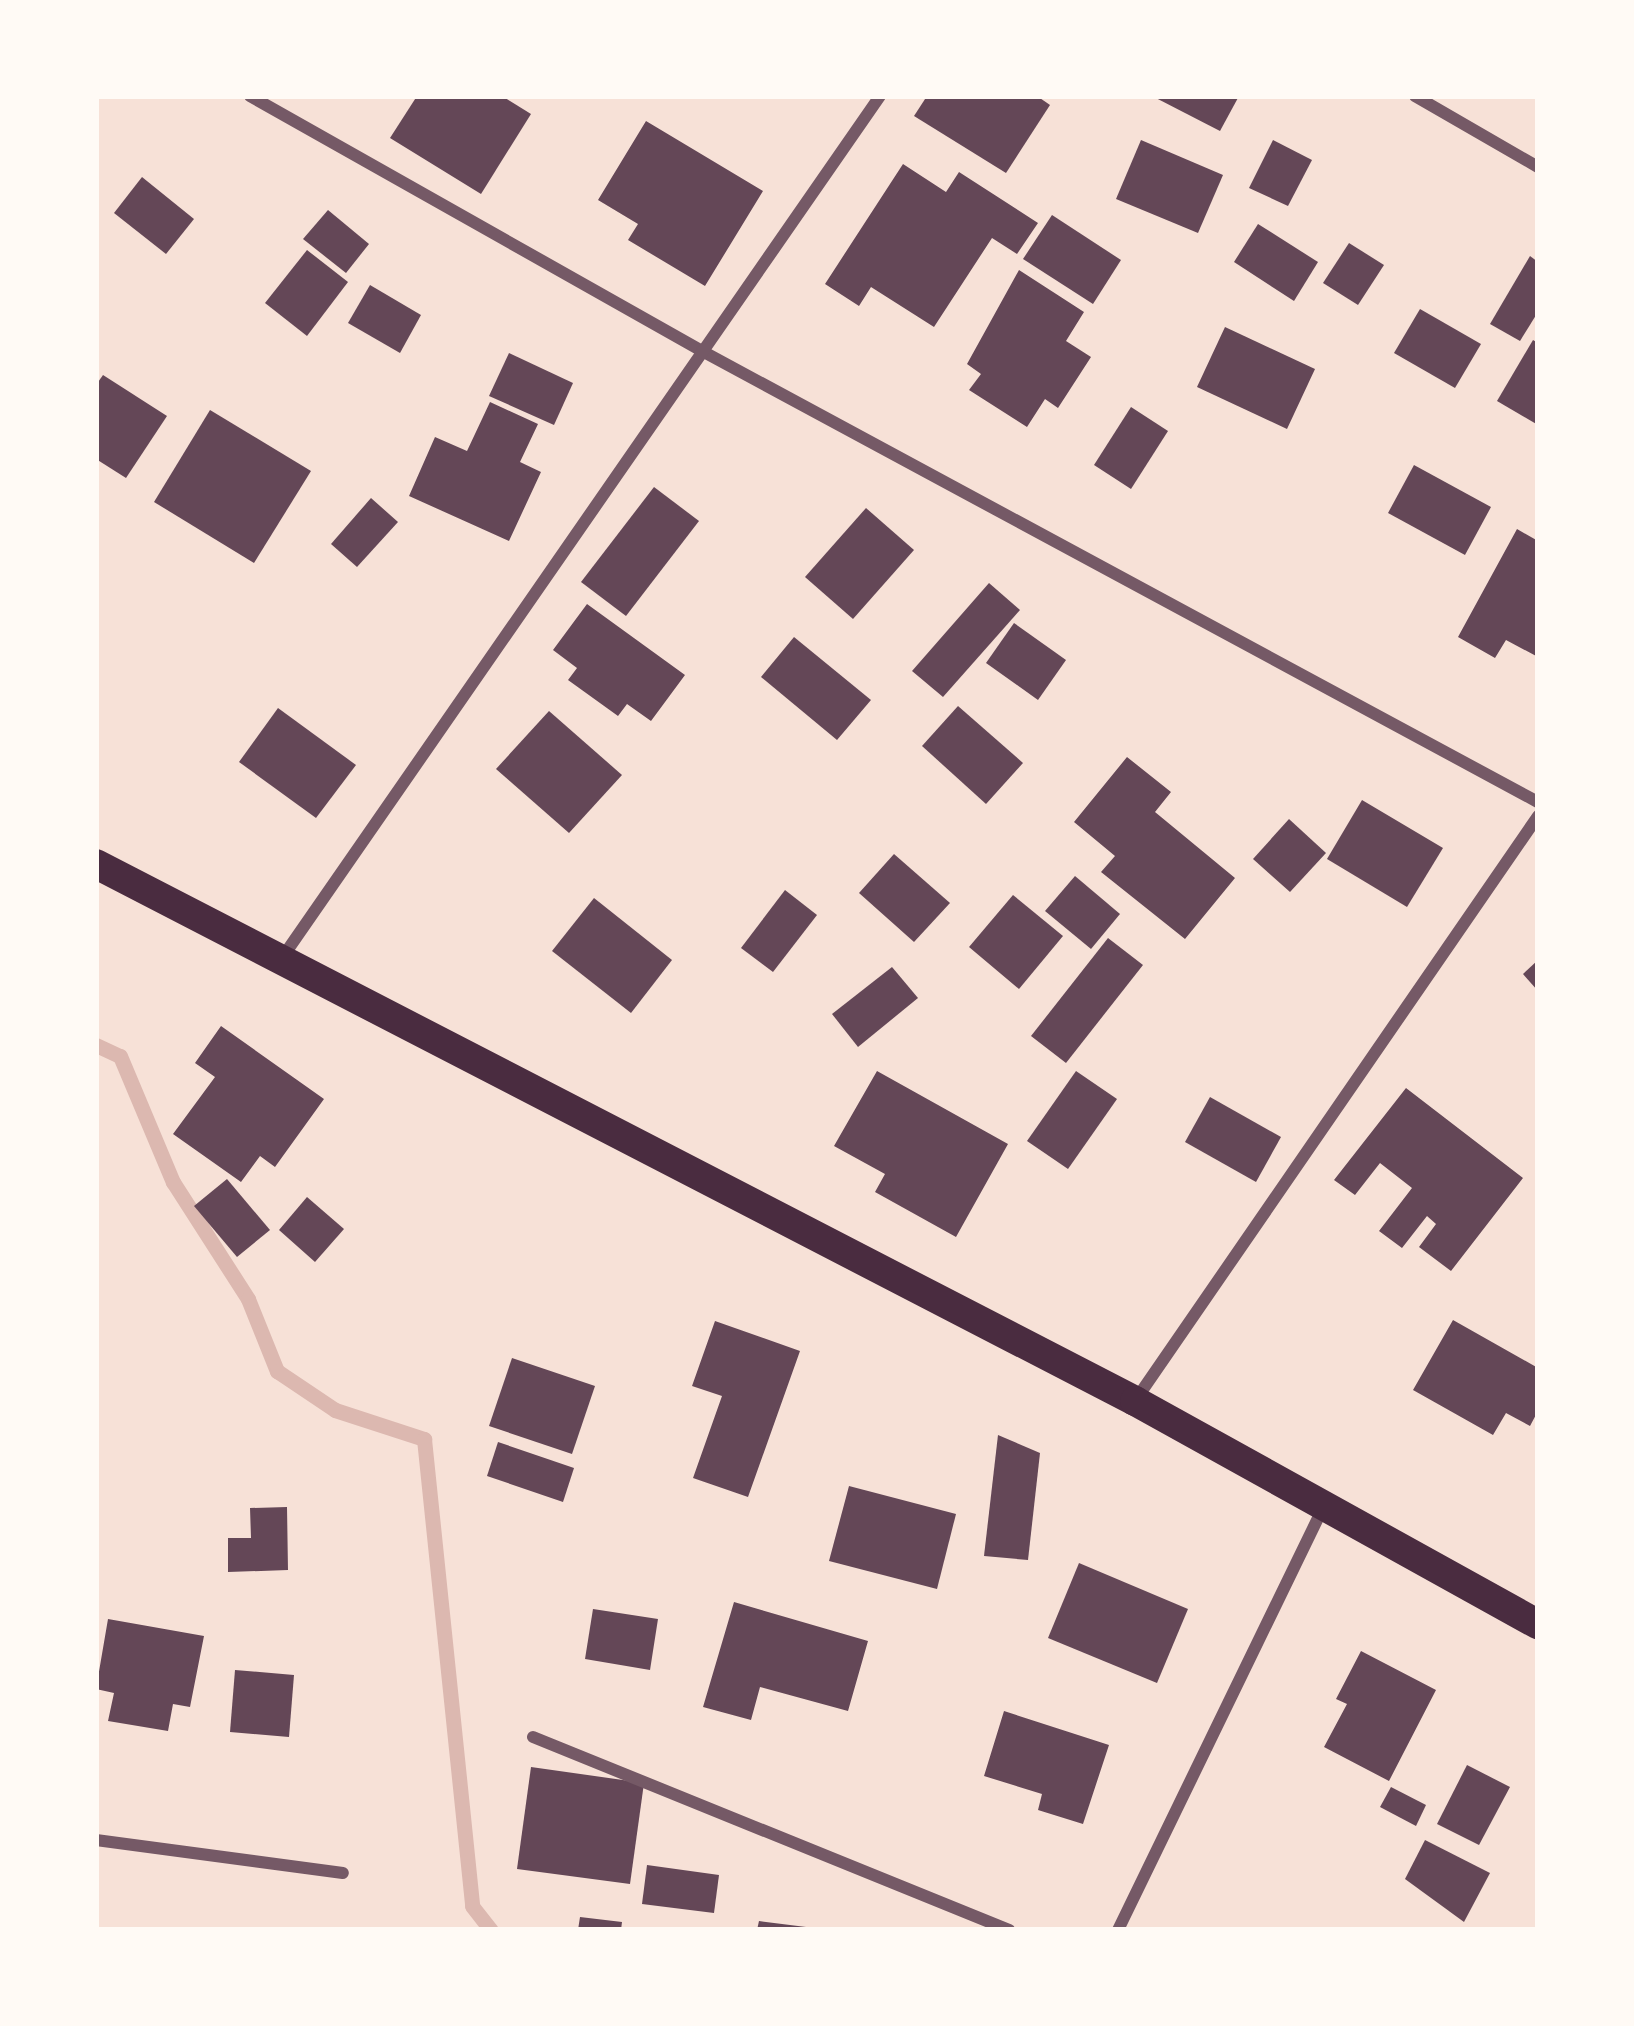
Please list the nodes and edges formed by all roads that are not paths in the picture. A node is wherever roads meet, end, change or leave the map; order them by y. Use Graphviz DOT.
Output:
graph roads {
  1 [pos="250,96"];
  2 [pos="880,96"];
  3 [pos="1415,96"];
  4 [pos="1538,167"];
  5 [pos="702,352"];
  6 [pos="1538,802"];
  7 [pos="1538,816"];
  8 [pos="96,864"];
  9 [pos="282,959"];
  10 [pos="1135,1400"];
  11 [pos="1322,1510"];
  12 [pos="1538,1624"];
  13 [pos="533,1737"];
  14 [pos="96,1840"];
  15 [pos="343,1873"];
  16 [pos="1009,1930"];
  17 [pos="1118,1930"];
  1 -- 5 [label="street"];
  2 -- 5 [label="street"];
  3 -- 4 [label="street"];
  5 -- 6 [label="street"];
  5 -- 9 [label="street"];
  7 -- 10 [label="street"];
  8 -- 9 [label="main road"];
  9 -- 10 [label="main road"];
  10 -- 11 [label="main road"];
  11 -- 12 [label="main road"];
  11 -- 17 [label="street"];
  13 -- 16 [label="street"];
  14 -- 15 [label="street"];
}
